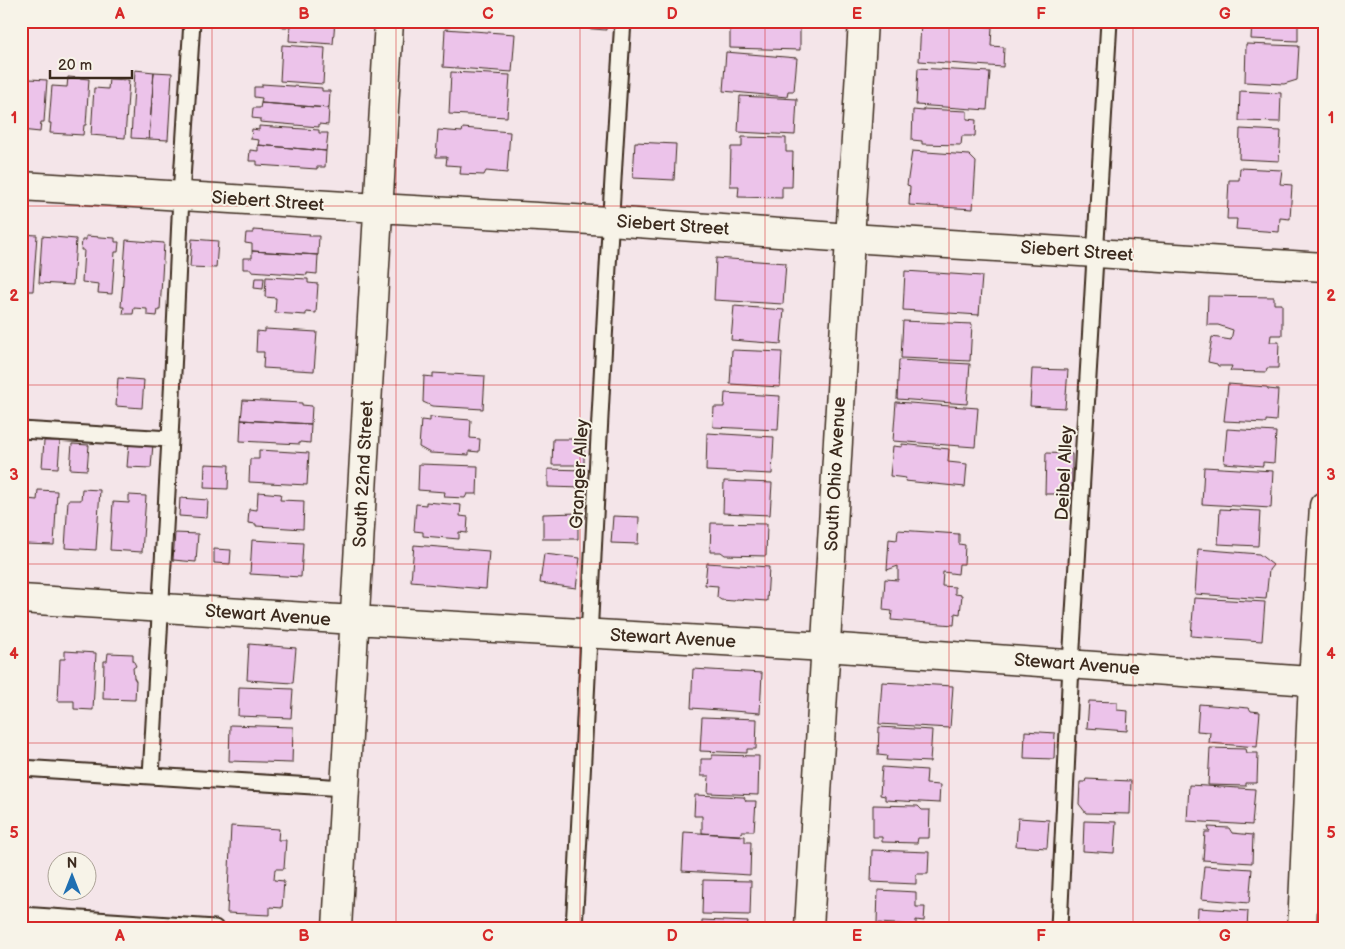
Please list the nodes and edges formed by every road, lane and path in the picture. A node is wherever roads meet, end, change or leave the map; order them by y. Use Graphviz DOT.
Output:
graph roads {
  1 [pos="192,21"];
  2 [pos="389,21"];
  3 [pos="623,21"];
  4 [pos="863,21"];
  5 [pos="1109,21"];
  6 [pos="21,186"];
  7 [pos="181,196"];
  8 [pos="378,208"];
  9 [pos="609,221"];
  10 [pos="850,238"];
  11 [pos="1096,252"];
  12 [pos="1324,267"];
  13 [pos="21,430"];
  14 [pos="170,439"];
  15 [pos="1324,506"];
  16 [pos="21,599"];
  17 [pos="160,608"];
  18 [pos="354,620"];
  19 [pos="590,634"];
  20 [pos="825,647"];
  21 [pos="1071,664"];
  22 [pos="1318,682"];
  23 [pos="21,768"];
  24 [pos="151,776"];
  25 [pos="344,788"];
  26 [pos="21,915"];
  27 [pos="215,928"];
  28 [pos="337,928"];
  29 [pos="574,928"];
  30 [pos="809,928"];
  31 [pos="1059,928"];
  32 [pos="1302,928"];
  1 -- 7 [label="lane"];
  2 -- 8 [label="street, South 22nd Street"];
  3 -- 9 [label="lane, Granger Alley"];
  4 -- 10 [label="street, South Ohio Avenue"];
  5 -- 11 [label="lane, Deibel Alley"];
  6 -- 7 [label="street, Siebert Street"];
  7 -- 8 [label="street, Siebert Street"];
  7 -- 14 [label="lane"];
  8 -- 9 [label="street, Siebert Street"];
  8 -- 18 [label="street, South 22nd Street"];
  9 -- 10 [label="street, Siebert Street"];
  9 -- 19 [label="lane, Granger Alley"];
  10 -- 11 [label="street, Siebert Street"];
  10 -- 20 [label="street, South Ohio Avenue"];
  11 -- 12 [label="street, Siebert Street"];
  11 -- 21 [label="lane, Deibel Alley"];
  13 -- 14 [label="lane"];
  14 -- 17 [label="lane"];
  15 -- 22 [label="street"];
  16 -- 17 [label="street, Stewart Avenue"];
  17 -- 18 [label="street, Stewart Avenue"];
  17 -- 24 [label="lane"];
  18 -- 19 [label="street, Stewart Avenue"];
  18 -- 25 [label="street, South 22nd Street"];
  19 -- 20 [label="street, Stewart Avenue"];
  19 -- 29 [label="lane, Granger Alley"];
  20 -- 21 [label="street, Stewart Avenue"];
  20 -- 30 [label="street, South Ohio Avenue"];
  21 -- 22 [label="street, Stewart Avenue"];
  21 -- 31 [label="lane, Deibel Alley"];
  22 -- 32 [label="street"];
  23 -- 24 [label="lane"];
  24 -- 25 [label="lane"];
  25 -- 28 [label="street, South 22nd Street"];
  26 -- 27 [label="lane"];
}
